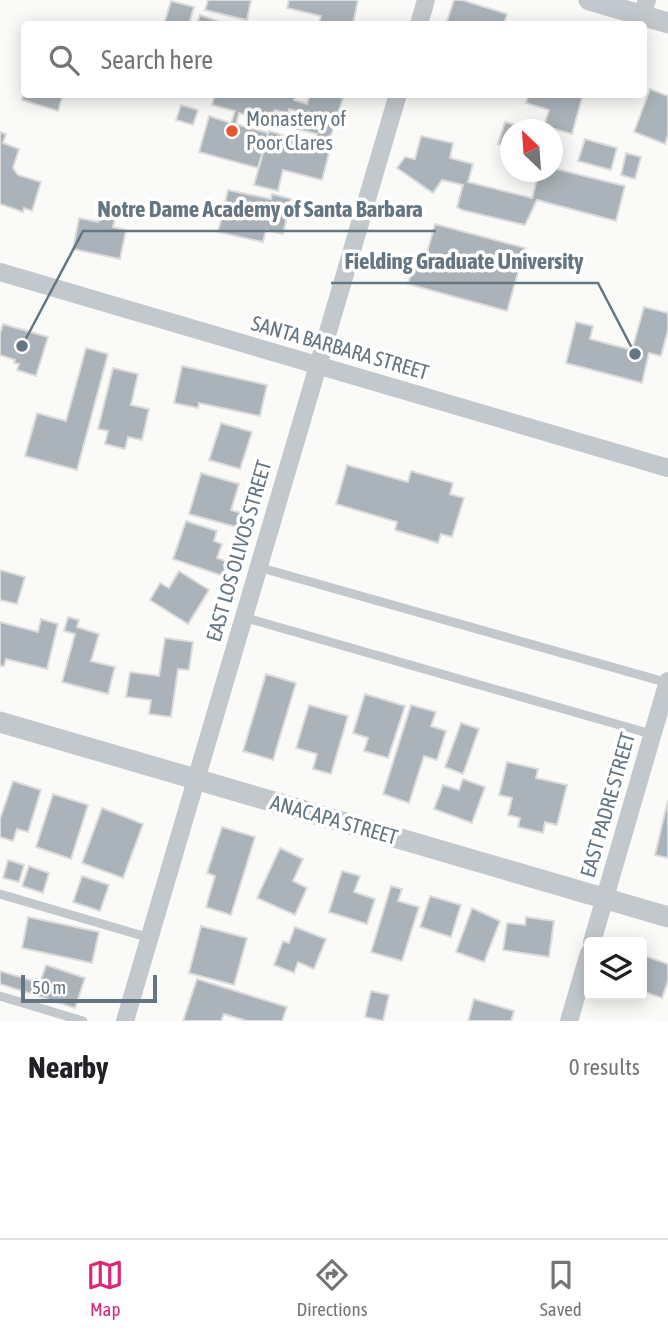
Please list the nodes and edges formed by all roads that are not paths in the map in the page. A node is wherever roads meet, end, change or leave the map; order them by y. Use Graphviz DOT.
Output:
graph roads {
  1 [pos="426,0"];
  2 [pos="589,0"];
  3 [pos="644,8"];
  4 [pos="420,21"];
  5 [pos="668,23"];
  6 [pos="397,98"];
  7 [pos="0,272"];
  8 [pos="317,365"];
  9 [pos="668,468"];
  10 [pos="258,566"];
  11 [pos="243,617"];
  12 [pos="667,687"];
  13 [pos="0,722"];
  14 [pos="651,734"];
  15 [pos="195,780"];
  16 [pos="0,894"];
  17 [pos="606,899"];
  18 [pos="668,917"];
  19 [pos="594,937"];
  20 [pos="150,938"];
  21 [pos="584,970"];
  22 [pos="0,996"];
  23 [pos="83,1021"];
  24 [pos="125,1021"];
  25 [pos="569,1021"];
  1 -- 4 [label="street"];
  2 -- 3 [label="street"];
  3 -- 5 [label="street"];
  6 -- 8 [label="street, EAST LOS OLIVOS STREET"];
  7 -- 8 [label="street, SANTA BARBARA STREET"];
  8 -- 9 [label="street, SANTA BARBARA STREET"];
  8 -- 10 [label="street, EAST LOS OLIVOS STREET"];
  10 -- 11 [label="street, EAST LOS OLIVOS STREET"];
  10 -- 12 [label="lane"];
  11 -- 14 [label="lane"];
  11 -- 15 [label="street, EAST LOS OLIVOS STREET"];
  12 -- 14 [label="street, EAST PADRE STREET"];
  13 -- 15 [label="street, ANACAPA STREET"];
  14 -- 17 [label="street, EAST PADRE STREET"];
  15 -- 17 [label="street, ANACAPA STREET"];
  15 -- 20 [label="street, EAST LOS OLIVOS STREET"];
  16 -- 20 [label="lane"];
  17 -- 18 [label="street, ANACAPA STREET"];
  17 -- 19 [label="street, EAST PADRE STREET"];
  20 -- 24 [label="street, EAST LOS OLIVOS STREET"];
  21 -- 25 [label="street"];
  22 -- 23 [label="lane"];
}
